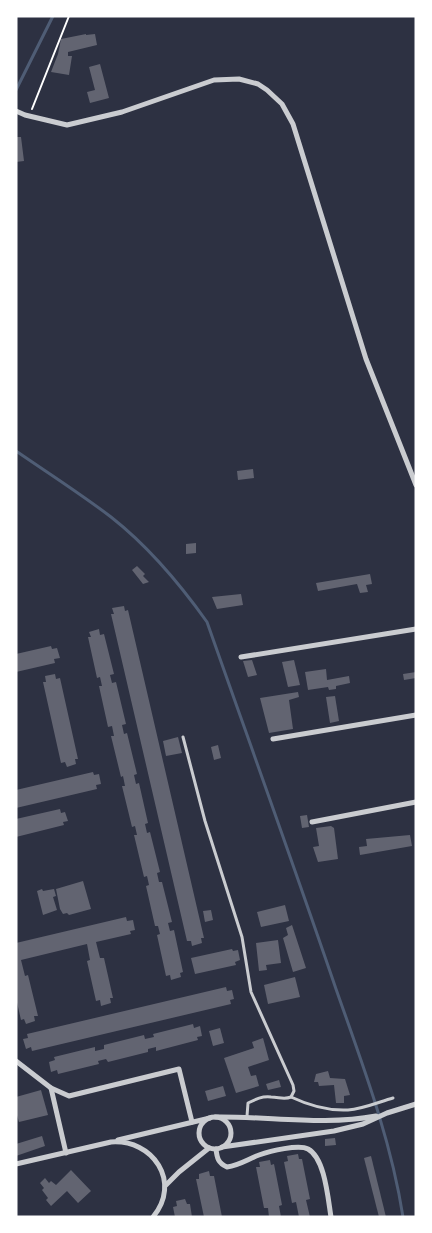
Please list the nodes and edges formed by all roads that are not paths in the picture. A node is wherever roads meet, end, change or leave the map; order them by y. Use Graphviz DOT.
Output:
graph roads {
  1 [pos="16,111"];
  2 [pos="416,485"];
  3 [pos="416,629"];
  4 [pos="241,657"];
  5 [pos="416,715"];
  6 [pos="183,737"];
  7 [pos="272,739"];
  8 [pos="416,802"];
  9 [pos="312,822"];
  10 [pos="16,1061"];
  11 [pos="51,1088"];
  12 [pos="291,1098"];
  13 [pos="393,1098"];
  14 [pos="416,1104"];
  15 [pos="246,1116"];
  16 [pos="213,1117"];
  17 [pos="362,1121"];
  18 [pos="192,1122"];
  19 [pos="111,1142"];
  20 [pos="222,1147"];
  21 [pos="209,1148"];
  22 [pos="216,1149"];
  23 [pos="66,1153"];
  24 [pos="16,1164"];
  25 [pos="166,1185"];
  26 [pos="154,1217"];
  27 [pos="331,1217"];
  1 -- 2 [label="street"];
  3 -- 4 [label="street"];
  5 -- 7 [label="street"];
  6 -- 12 [label="lane"];
  8 -- 9 [label="street"];
  10 -- 11 [label="street"];
  11 -- 18 [label="street"];
  11 -- 23 [label="street"];
  12 -- 13 [label="lane"];
  12 -- 15 [label="lane"];
  14 -- 17 [label="street"];
  15 -- 16 [label="street"];
  15 -- 17 [label="street"];
  16 -- 18 [label="street"];
  16 -- 20 [label="street"];
  16 -- 21 [label="street"];
  17 -- 20 [label="street"];
  18 -- 19 [label="street"];
  19 -- 23 [label="street"];
  19 -- 25 [label="street"];
  20 -- 22 [label="street"];
  21 -- 22 [label="street"];
  21 -- 25 [label="street"];
  22 -- 27 [label="street"];
  23 -- 24 [label="street"];
  25 -- 26 [label="street"];
}
